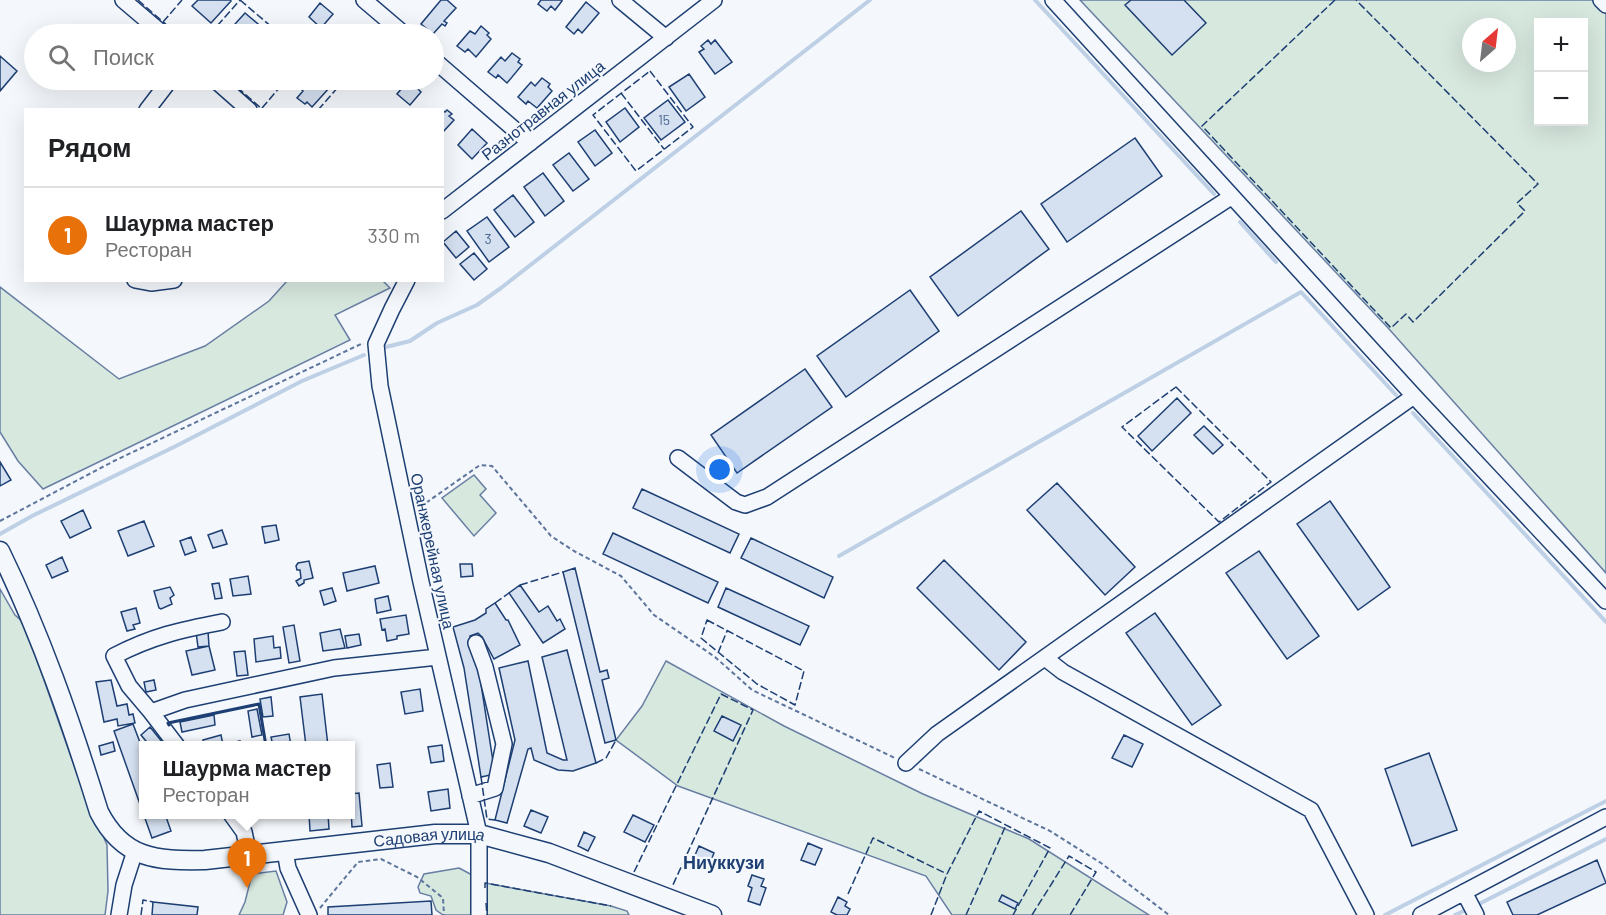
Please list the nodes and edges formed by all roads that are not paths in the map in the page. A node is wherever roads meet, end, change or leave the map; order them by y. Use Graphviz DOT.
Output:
graph roads {
  1 [pos="123,0"];
  2 [pos="364,0"];
  3 [pos="620,0"];
  4 [pos="714,0"];
  5 [pos="1053,0"];
  6 [pos="1601,0"];
  7 [pos="1606,5"];
  8 [pos="151,24"];
  9 [pos="392,24"];
  10 [pos="666,38"];
  11 [pos="444,69"];
  12 [pos="162,90"];
  13 [pos="226,90"];
  14 [pos="149,108"];
  15 [pos="247,108"];
  16 [pos="530,143"];
  17 [pos="1231,197"];
  18 [pos="444,209"];
  19 [pos="406,282"];
  20 [pos="1414,396"];
  21 [pos="678,458"];
  22 [pos="0,551"];
  23 [pos="1606,602"];
  24 [pos="222,622"];
  25 [pos="476,643"];
  26 [pos="438,657"];
  27 [pos="1045,658"];
  28 [pos="151,712"];
  29 [pos="173,741"];
  30 [pos="906,763"];
  31 [pos="470,795"];
  32 [pos="1606,817"];
  33 [pos="235,819"];
  34 [pos="479,834"];
  35 [pos="135,851"];
  36 [pos="285,851"];
  37 [pos="249,855"];
  38 [pos="1464,892"];
  39 [pos="313,913"];
  40 [pos="119,915"];
  41 [pos="479,915"];
  42 [pos="711,915"];
  43 [pos="1366,915"];
  44 [pos="1420,915"];
  45 [pos="1476,915"];
  1 -- 8 [label="street"];
  2 -- 9 [label="street"];
  3 -- 10 [label="street"];
  4 -- 10 [label="street, Разнотравная улица"];
  5 -- 17 [label="street"];
  6 -- 7 [label="street"];
  10 -- 16 [label="street, Разнотравная улица"];
  11 -- 16 [label="street"];
  12 -- 14 [label="street"];
  13 -- 15 [label="street"];
  16 -- 18 [label="street, Разнотравная улица"];
  17 -- 20 [label="street"];
  17 -- 21 [label="street"];
  19 -- 26 [label="street, Оранжерейная улица"];
  20 -- 23 [label="street"];
  20 -- 27 [label="street"];
  22 -- 35 [label="main road"];
  24 -- 28 [label="street"];
  25 -- 31 [label="street"];
  26 -- 28 [label="street"];
  26 -- 31 [label="street, Оранжерейная улица"];
  27 -- 30 [label="street"];
  27 -- 43 [label="street"];
  28 -- 29 [label="street"];
  31 -- 34 [label="street, Оранжерейная улица"];
  32 -- 38 [label="street"];
  33 -- 37 [label="street"];
  34 -- 36 [label="main road, Садовая улица"];
  34 -- 41 [label="street, Оранжерейная улица"];
  34 -- 42 [label="main road, Садовая улица"];
  35 -- 37 [label="main road, Садовая улица"];
  35 -- 40 [label="street"];
  36 -- 37 [label="main road, Садовая улица"];
  36 -- 39 [label="street"];
  38 -- 44 [label="street"];
  38 -- 45 [label="street"];
}
